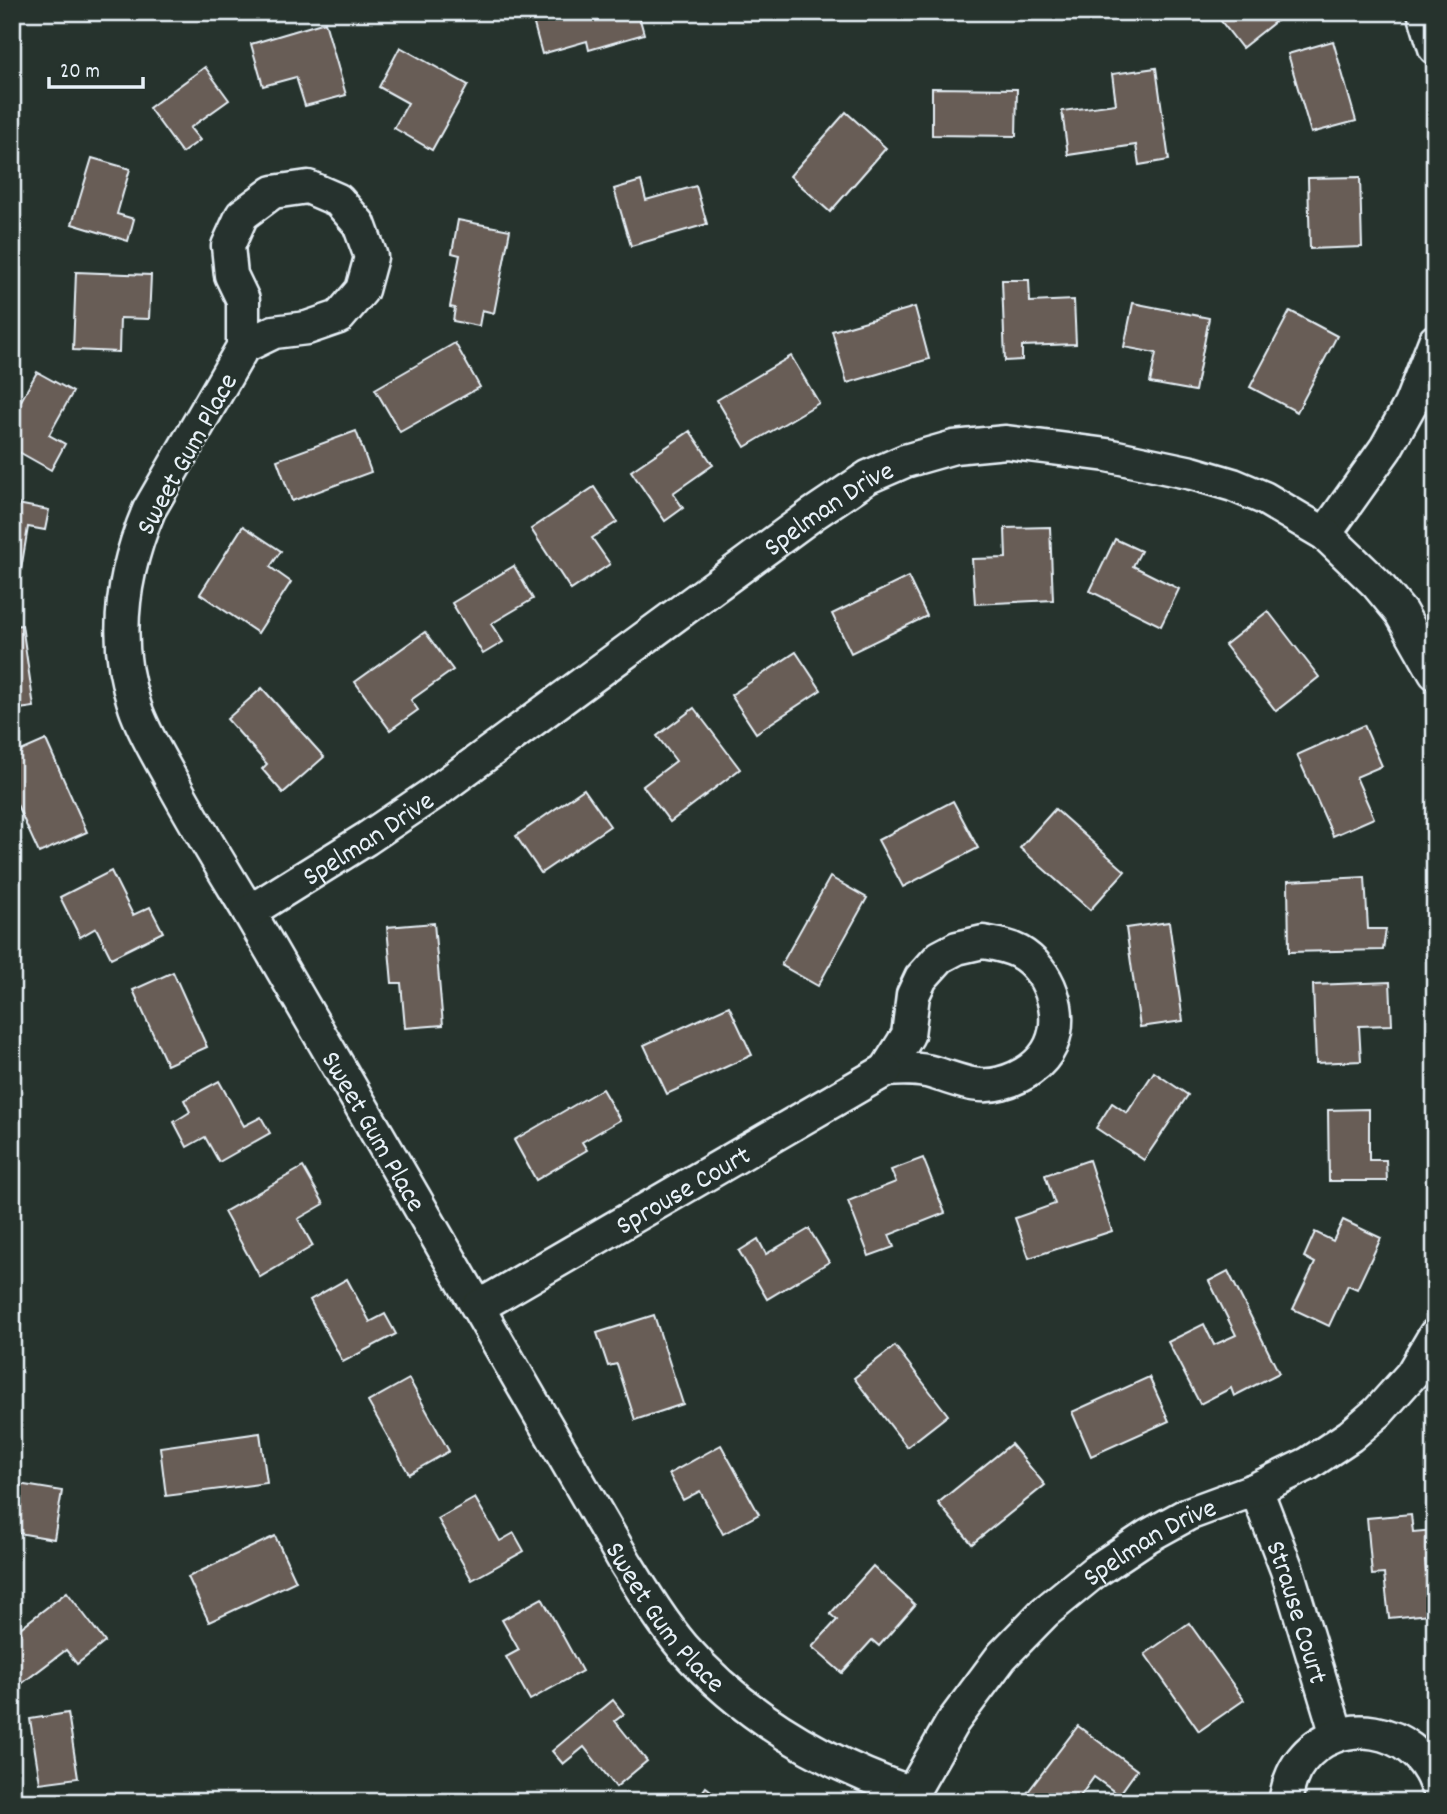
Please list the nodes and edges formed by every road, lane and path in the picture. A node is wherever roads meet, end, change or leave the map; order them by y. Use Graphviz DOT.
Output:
graph roads {
  1 [pos="1424,12"];
  2 [pos="1435,48"];
  3 [pos="1435,341"];
  4 [pos="243,347"];
  5 [pos="1325,534"];
  6 [pos="1435,673"];
  7 [pos="249,912"];
  8 [pos="886,1070"];
  9 [pos="478,1307"];
  10 [pos="1435,1335"];
  11 [pos="1256,1489"];
  12 [pos="1337,1735"];
  13 [pos="1435,1783"];
  14 [pos="910,1798"];
  15 [pos="1285,1802"];
  1 -- 2 [label="street"];
  3 -- 5 [label="street"];
  4 -- 4 [label="street, Sweet Gum Place"];
  4 -- 7 [label="street, Sweet Gum Place"];
  5 -- 6 [label="street, Spelman Drive"];
  5 -- 7 [label="street, Spelman Drive"];
  7 -- 9 [label="street, Sweet Gum Place"];
  8 -- 8 [label="street"];
  8 -- 9 [label="street, Sprouse Court"];
  9 -- 14 [label="street, Sweet Gum Place"];
  10 -- 11 [label="street, Spelman Drive"];
  11 -- 12 [label="street, Strause Court"];
  11 -- 14 [label="street, Spelman Drive"];
  12 -- 13 [label="street"];
  12 -- 15 [label="street"];
}
